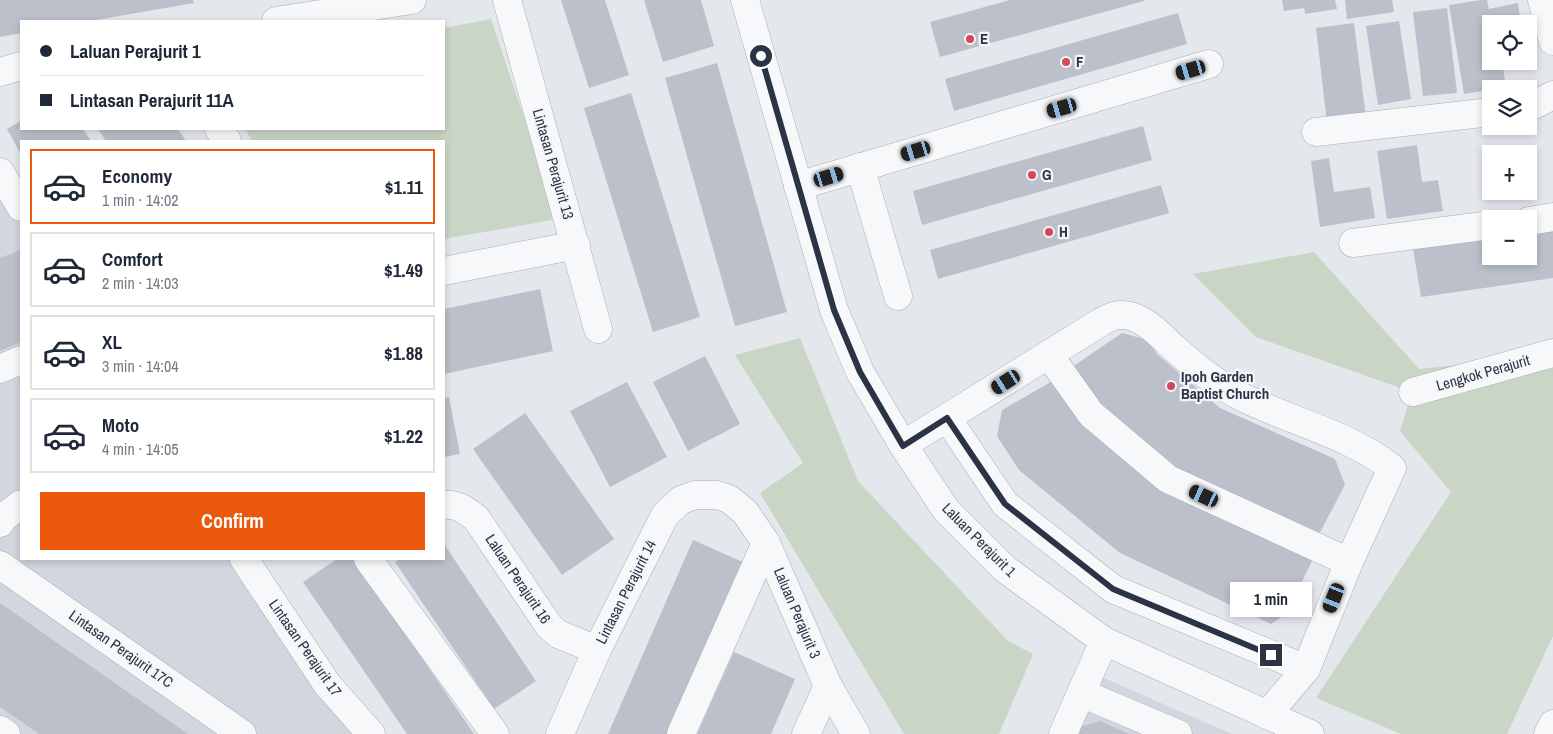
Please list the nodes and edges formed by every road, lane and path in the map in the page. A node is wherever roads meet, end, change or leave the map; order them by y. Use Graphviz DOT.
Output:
graph roads {
  1 [pos="412,0"];
  2 [pos="507,0"];
  3 [pos="745,0"];
  4 [pos="1542,0"];
  5 [pos="282,20"];
  6 [pos="1553,41"];
  7 [pos="1209,64"];
  8 [pos="20,66"];
  9 [pos="0,72"];
  10 [pos="1553,95"];
  11 [pos="1537,103"];
  12 [pos="1482,113"];
  13 [pos="1316,132"];
  14 [pos="860,167"];
  15 [pos="0,172"];
  16 [pos="798,186"];
  17 [pos="20,205"];
  18 [pos="1553,217"];
  19 [pos="1537,220"];
  20 [pos="1482,227"];
  21 [pos="1353,243"];
  22 [pos="576,245"];
  23 [pos="445,271"];
  24 [pos="898,296"];
  25 [pos="598,329"];
  26 [pos="1553,353"];
  27 [pos="1050,355"];
  28 [pos="20,360"];
  29 [pos="0,369"];
  30 [pos="1412,392"];
  31 [pos="947,418"];
  32 [pos="903,446"];
  33 [pos="729,499"];
  34 [pos="20,505"];
  35 [pos="445,505"];
  36 [pos="0,523"];
  37 [pos="766,543"];
  38 [pos="245,560"];
  39 [pos="369,560"];
  40 [pos="1349,562"];
  41 [pos="0,565"];
  42 [pos="1104,641"];
  43 [pos="597,650"];
  44 [pos="1306,669"];
  45 [pos="828,686"];
  46 [pos="1081,693"];
  47 [pos="1267,715"];
  48 [pos="1553,724"];
  49 [pos="0,730"];
  50 [pos="6,734"];
  51 [pos="242,734"];
  52 [pos="370,734"];
  53 [pos="495,734"];
  54 [pos="560,734"];
  55 [pos="681,734"];
  56 [pos="806,734"];
  57 [pos="856,734"];
  58 [pos="1063,734"];
  59 [pos="1178,734"];
  60 [pos="1310,734"];
  61 [pos="1548,734"];
  1 -- 5 [label="street"];
  2 -- 22 [label="street, Lintasan Perajurit 13"];
  3 -- 16 [label="street, Laluan Perajurit 1"];
  4 -- 6 [label="street"];
  7 -- 14 [label="street"];
  8 -- 9 [label="street"];
  10 -- 11 [label="street"];
  12 -- 13 [label="street"];
  14 -- 16 [label="street"];
  14 -- 24 [label="street"];
  15 -- 17 [label="street"];
  16 -- 32 [label="street, Laluan Perajurit 1"];
  18 -- 19 [label="street"];
  20 -- 21 [label="street"];
  22 -- 23 [label="street"];
  22 -- 25 [label="street, Lintasan Perajurit 13"];
  26 -- 30 [label="street, Lengkok Perajurit"];
  27 -- 31 [label="street"];
  27 -- 40 [label="street"];
  27 -- 40 [label="street"];
  28 -- 29 [label="street"];
  31 -- 32 [label="street"];
  31 -- 44 [label="street"];
  32 -- 42 [label="street, Laluan Perajurit 1"];
  33 -- 37 [label="street, Laluan Perajurit 3"];
  33 -- 43 [label="street, Lintasan Perajurit 14"];
  34 -- 36 [label="street"];
  35 -- 43 [label="street, Laluan Perajurit 16"];
  37 -- 45 [label="street, Laluan Perajurit 3"];
  37 -- 55 [label="street"];
  38 -- 52 [label="street, Lintasan Perajurit 17"];
  39 -- 53 [label="street"];
  40 -- 44 [label="street"];
  41 -- 51 [label="street, Lintasan Perajurit 17C"];
  42 -- 46 [label="street"];
  42 -- 47 [label="street, Laluan Perajurit 1"];
  43 -- 54 [label="street, Lintasan Perajurit 14"];
  44 -- 47 [label="street"];
  45 -- 56 [label="street"];
  45 -- 57 [label="street, Laluan Perajurit 3"];
  46 -- 58 [label="street"];
  46 -- 59 [label="street"];
  47 -- 60 [label="street, Laluan Perajurit 1"];
  48 -- 61 [label="street"];
  49 -- 50 [label="street"];
}
